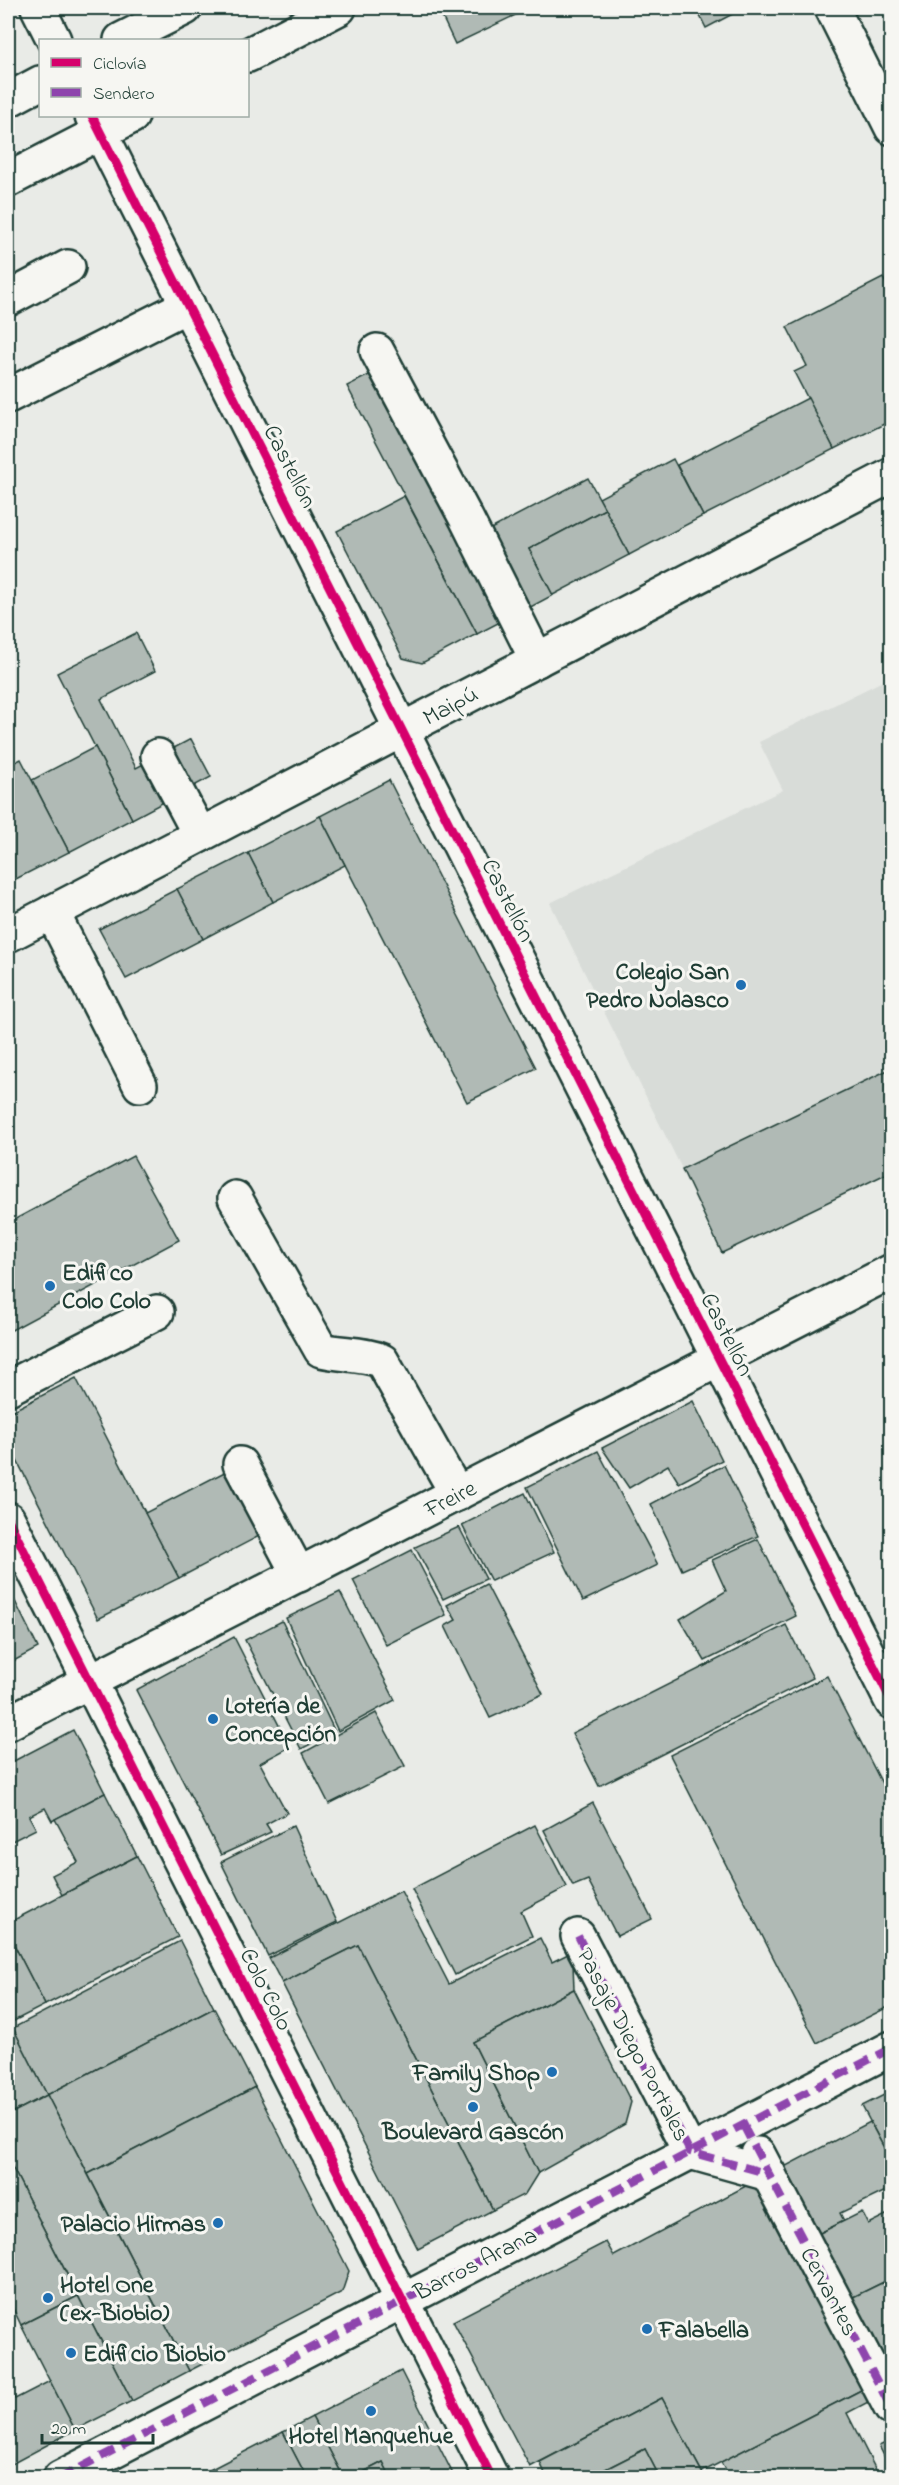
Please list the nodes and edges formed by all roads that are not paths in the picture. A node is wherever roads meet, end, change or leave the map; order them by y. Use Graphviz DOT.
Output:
graph roads {
  1 [pos="38,8"];
  2 [pos="185,8"];
  3 [pos="339,8"];
  4 [pos="832,8"];
  5 [pos="54,39"];
  6 [pos="123,39"];
  7 [pos="249,54"];
  8 [pos="39,83"];
  9 [pos="8,100"];
  10 [pos="128,117"];
  11 [pos="96,124"];
  12 [pos="891,128"];
  13 [pos="8,180"];
  14 [pos="68,267"];
  15 [pos="8,299"];
  16 [pos="188,305"];
  17 [pos="377,351"];
  18 [pos="8,396"];
  19 [pos="891,475"];
  20 [pos="537,660"];
  21 [pos="402,730"];
  22 [pos="158,756"];
  23 [pos="200,835"];
  24 [pos="52,912"];
  25 [pos="8,935"];
  26 [pos="140,1085"];
  27 [pos="235,1198"];
  28 [pos="891,1271"];
  29 [pos="157,1312"];
  30 [pos="719,1360"];
  31 [pos="8,1388"];
  32 [pos="240,1464"];
  33 [pos="457,1494"];
  34 [pos="8,1519"];
  35 [pos="299,1575"];
  36 [pos="89,1682"];
  37 [pos="891,1702"];
  38 [pos="8,1723"];
  39 [pos="578,1936"];
  40 [pos="891,2048"];
  41 [pos="743,2125"];
  42 [pos="690,2152"];
  43 [pos="769,2174"];
  44 [pos="403,2300"];
  45 [pos="891,2408"];
  46 [pos="60,2478"];
  47 [pos="492,2478"];
  1 -- 5 [label="street"];
  2 -- 6 [label="street"];
  3 -- 7 [label="street"];
  4 -- 12 [label="street"];
  8 -- 9 [label="street"];
  10 -- 11 [label="street"];
  11 -- 13 [label="street"];
  11 -- 16 [label="street, Castellón"];
  14 -- 15 [label="street"];
  16 -- 18 [label="street"];
  16 -- 21 [label="street, Castellón"];
  17 -- 20 [label="street"];
  19 -- 20 [label="street, Maipú"];
  20 -- 21 [label="street, Maipú"];
  21 -- 23 [label="street, Maipú"];
  21 -- 30 [label="street, Castellón"];
  22 -- 23 [label="street"];
  23 -- 24 [label="street, Maipú"];
  24 -- 25 [label="street, Maipú"];
  24 -- 26 [label="street"];
  27 -- 33 [label="street"];
  28 -- 30 [label="street, Freire"];
  29 -- 31 [label="street"];
  30 -- 33 [label="street, Freire"];
  30 -- 37 [label="street, Castellón"];
  32 -- 35 [label="street"];
  33 -- 35 [label="street, Freire"];
  34 -- 36 [label="street, Colo Colo"];
  35 -- 36 [label="street, Freire"];
  36 -- 38 [label="street, Freire"];
  36 -- 44 [label="street, Colo Colo"];
  39 -- 42 [label="street, Pasaje Diego Portales"];
  40 -- 41 [label="street, Barros Arana"];
  41 -- 42 [label="street, Barros Arana"];
  41 -- 43 [label="street, Cervantes"];
  42 -- 43 [label="street"];
  42 -- 44 [label="street, Barros Arana"];
  43 -- 45 [label="street, Cervantes"];
  44 -- 46 [label="street, Barros Arana"];
  44 -- 47 [label="street, Colo Colo"];
}
